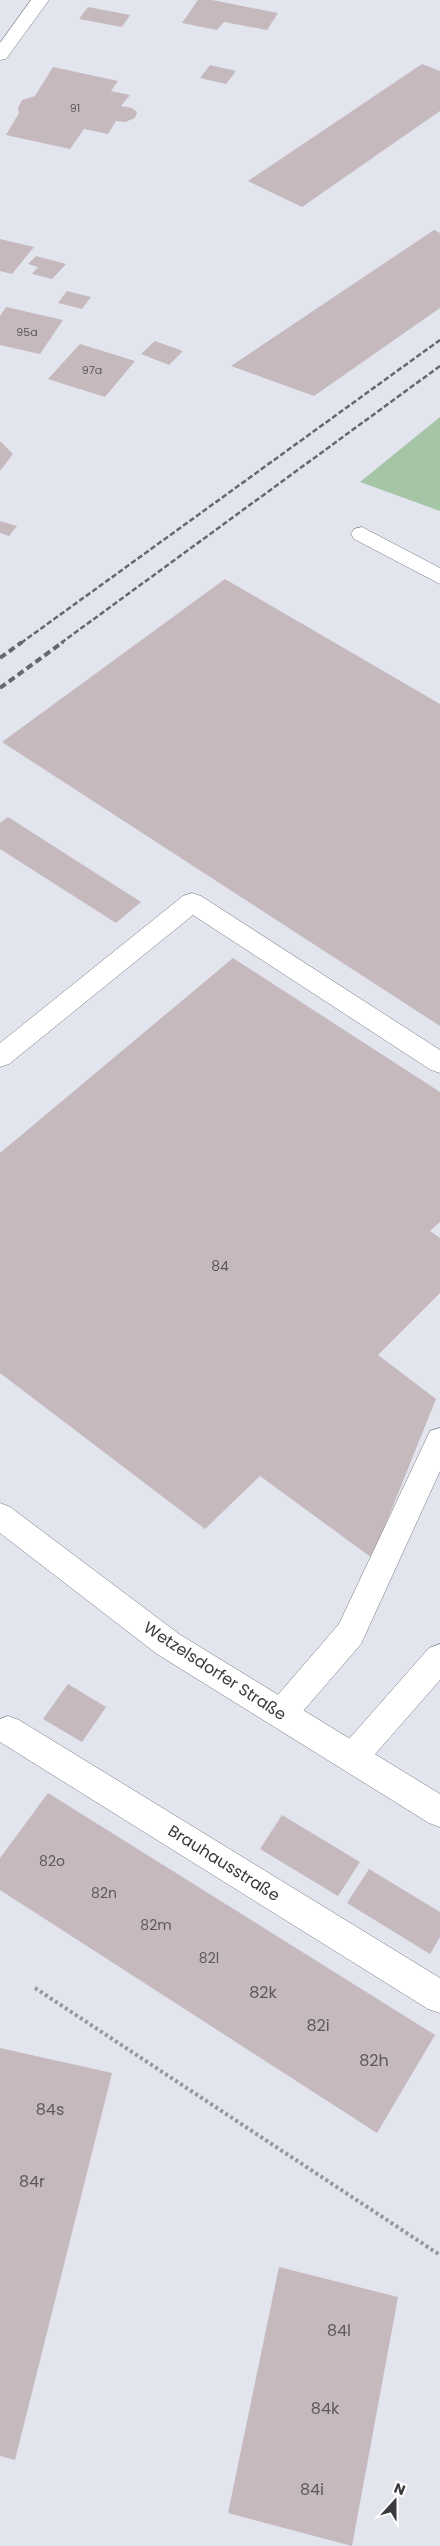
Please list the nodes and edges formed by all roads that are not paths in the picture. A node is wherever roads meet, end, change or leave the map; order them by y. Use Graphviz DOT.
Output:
graph roads {
  1 [pos="40,0"];
  2 [pos="0,55"];
  3 [pos="362,534"];
  4 [pos="440,577"];
  5 [pos="0,1057"];
  6 [pos="440,1063"];
  7 [pos="440,1440"];
  8 [pos="0,1516"];
  9 [pos="440,1658"];
  10 [pos="281,1714"];
  11 [pos="8,1730"];
  12 [pos="352,1758"];
  13 [pos="440,1812"];
  14 [pos="440,1997"];
  1 -- 2 [label="main road"];
  3 -- 4 [label="main road"];
  5 -- 6 [label="main road"];
  7 -- 10 [label="main road"];
  8 -- 10 [label="main road, Wetzelsdorfer Straße"];
  9 -- 12 [label="main road"];
  10 -- 12 [label="main road, Wetzelsdorfer Straße"];
  11 -- 14 [label="main road, Brauhausstraße"];
  12 -- 13 [label="main road, Wetzelsdorfer Straße"];
}
